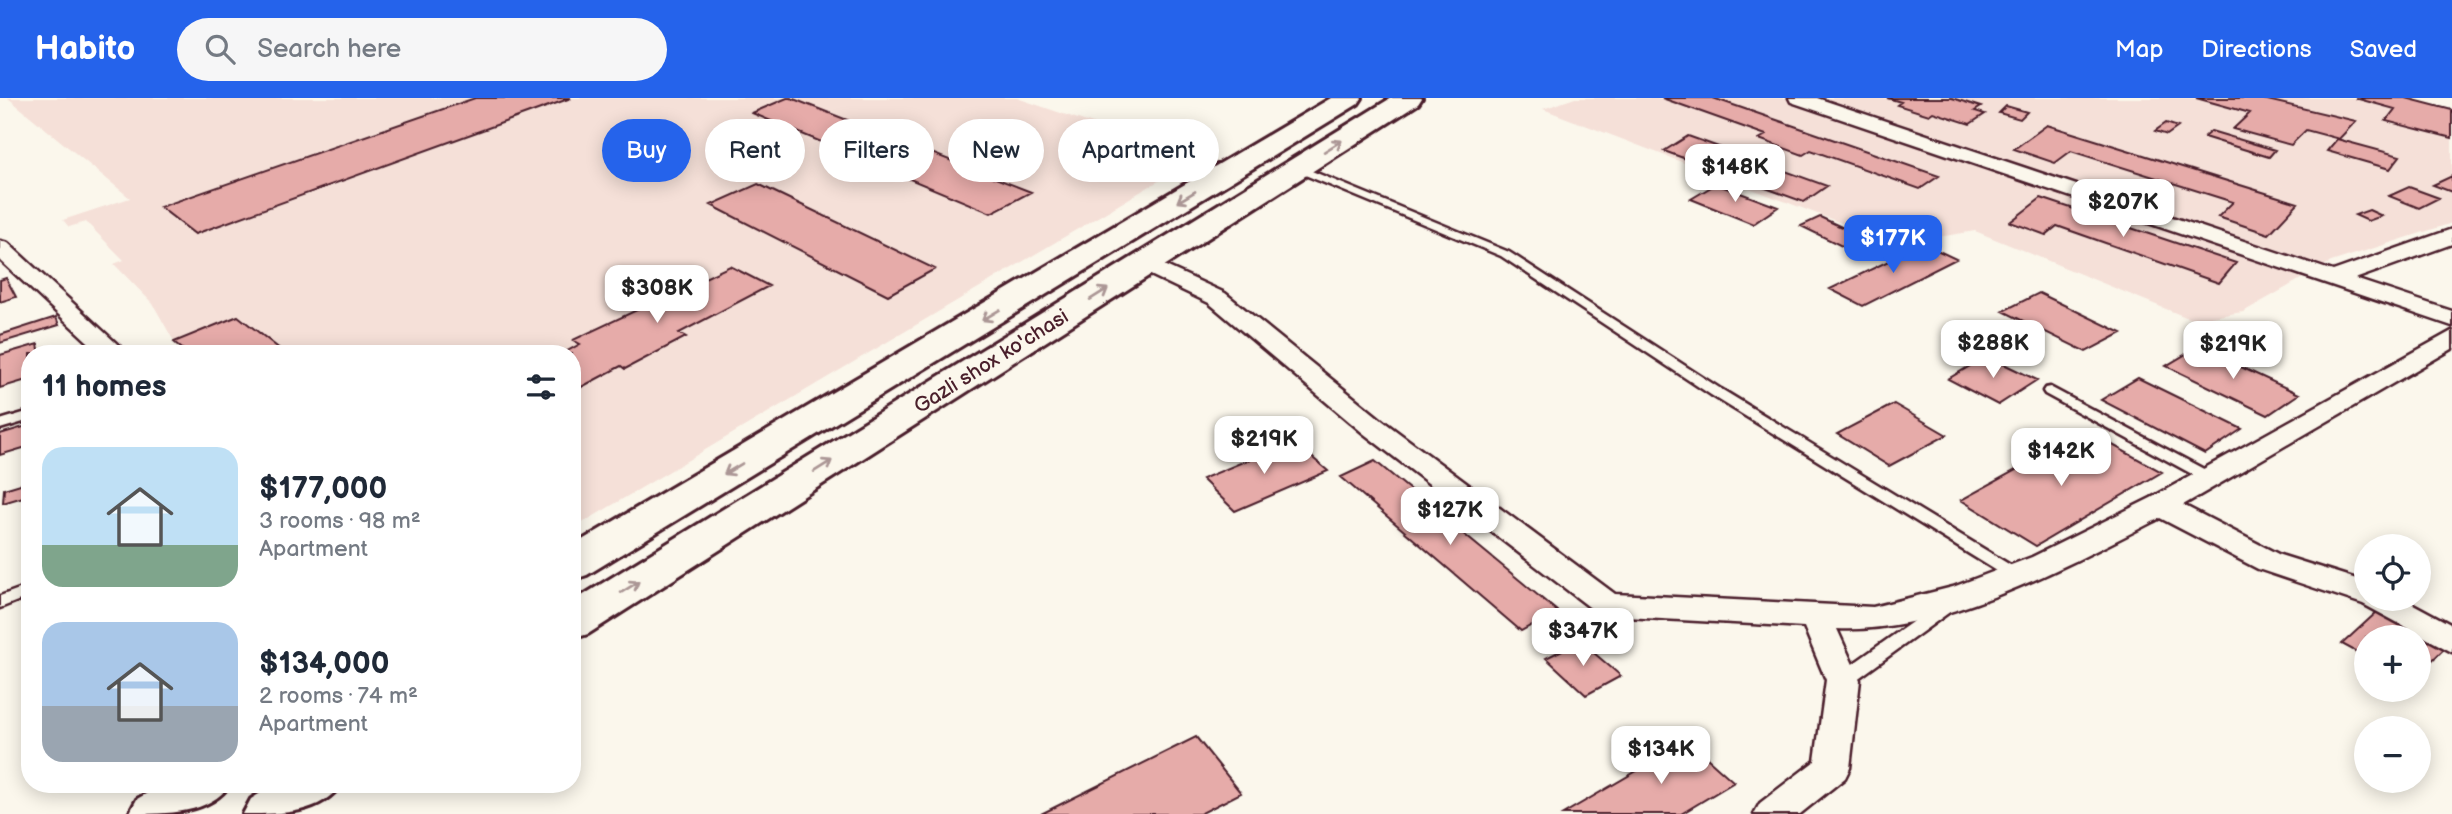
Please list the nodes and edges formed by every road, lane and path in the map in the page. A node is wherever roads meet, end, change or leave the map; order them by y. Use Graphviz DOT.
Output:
graph roads {
  1 [pos="1349,98"];
  2 [pos="1409,98"];
  3 [pos="1798,98"];
  4 [pos="1297,168"];
  5 [pos="2452,236"];
  6 [pos="4,256"];
  7 [pos="1146,264"];
  8 [pos="2332,279"];
  9 [pos="2448,320"];
  10 [pos="106,345"];
  11 [pos="2050,391"];
  12 [pos="21,418"];
  13 [pos="0,425"];
  14 [pos="2208,477"];
  15 [pos="2161,505"];
  16 [pos="581,560"];
  17 [pos="2015,575"];
  18 [pos="2354,590"];
  19 [pos="21,593"];
  20 [pos="1961,596"];
  21 [pos="0,601"];
  22 [pos="2399,611"];
  23 [pos="1815,614"];
  24 [pos="581,618"];
  25 [pos="2452,640"];
  26 [pos="1843,680"];
  27 [pos="190,793"];
  28 [pos="302,793"];
  29 [pos="155,814"];
  30 [pos="269,814"];
  31 [pos="1773,814"];
  1 -- 16 [label="highway, Gazli shox ko'chasi, one-way"];
  4 -- 2 [label="highway, Gazli shox ko'chasi, one-way"];
  3 -- 8 [label="street"];
  4 -- 7 [label="highway, Gazli shox ko'chasi"];
  4 -- 17 [label="lane"];
  5 -- 8 [label="street"];
  6 -- 10 [label="street"];
  7 -- 23 [label="street"];
  24 -- 7 [label="highway, Gazli shox ko'chasi, one-way"];
  8 -- 9 [label="street"];
  9 -- 14 [label="street"];
  11 -- 14 [label="lane"];
  12 -- 13 [label="lane"];
  14 -- 15 [label="street"];
  15 -- 17 [label="street"];
  15 -- 18 [label="street"];
  17 -- 20 [label="street"];
  19 -- 21 [label="lane"];
  20 -- 23 [label="street"];
  20 -- 26 [label="lane"];
  22 -- 25 [label="street"];
  23 -- 26 [label="street"];
  26 -- 31 [label="street"];
  27 -- 29 [label="highway"];
  28 -- 30 [label="highway"];
}
